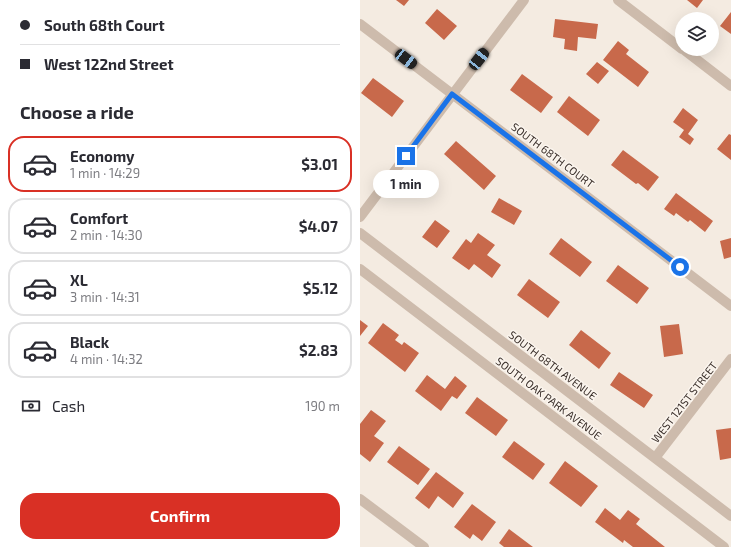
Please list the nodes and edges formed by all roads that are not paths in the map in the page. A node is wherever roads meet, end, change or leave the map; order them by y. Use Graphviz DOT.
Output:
graph roads {
  1 [pos="524,0"];
  2 [pos="618,0"];
  3 [pos="360,24"];
  4 [pos="675,44"];
  5 [pos="691,56"];
  6 [pos="731,86"];
  7 [pos="452,94"];
  8 [pos="360,217"];
  9 [pos="360,233"];
  10 [pos="360,269"];
  11 [pos="731,306"];
  12 [pos="731,359"];
  13 [pos="655,458"];
  14 [pos="360,499"];
  15 [pos="731,516"];
  16 [pos="424,547"];
  17 [pos="724,547"];
  1 -- 7 [label="street"];
  2 -- 4 [label="street"];
  3 -- 7 [label="street, SOUTH 68TH COURT"];
  5 -- 6 [label="street"];
  7 -- 8 [label="street"];
  7 -- 11 [label="street, SOUTH 68TH COURT"];
  9 -- 13 [label="street, SOUTH 68TH AVENUE"];
  10 -- 17 [label="street, SOUTH OAK PARK AVENUE"];
  12 -- 13 [label="street, WEST 121ST STREET"];
  13 -- 15 [label="street, SOUTH 68TH AVENUE"];
  14 -- 16 [label="street"];
}
